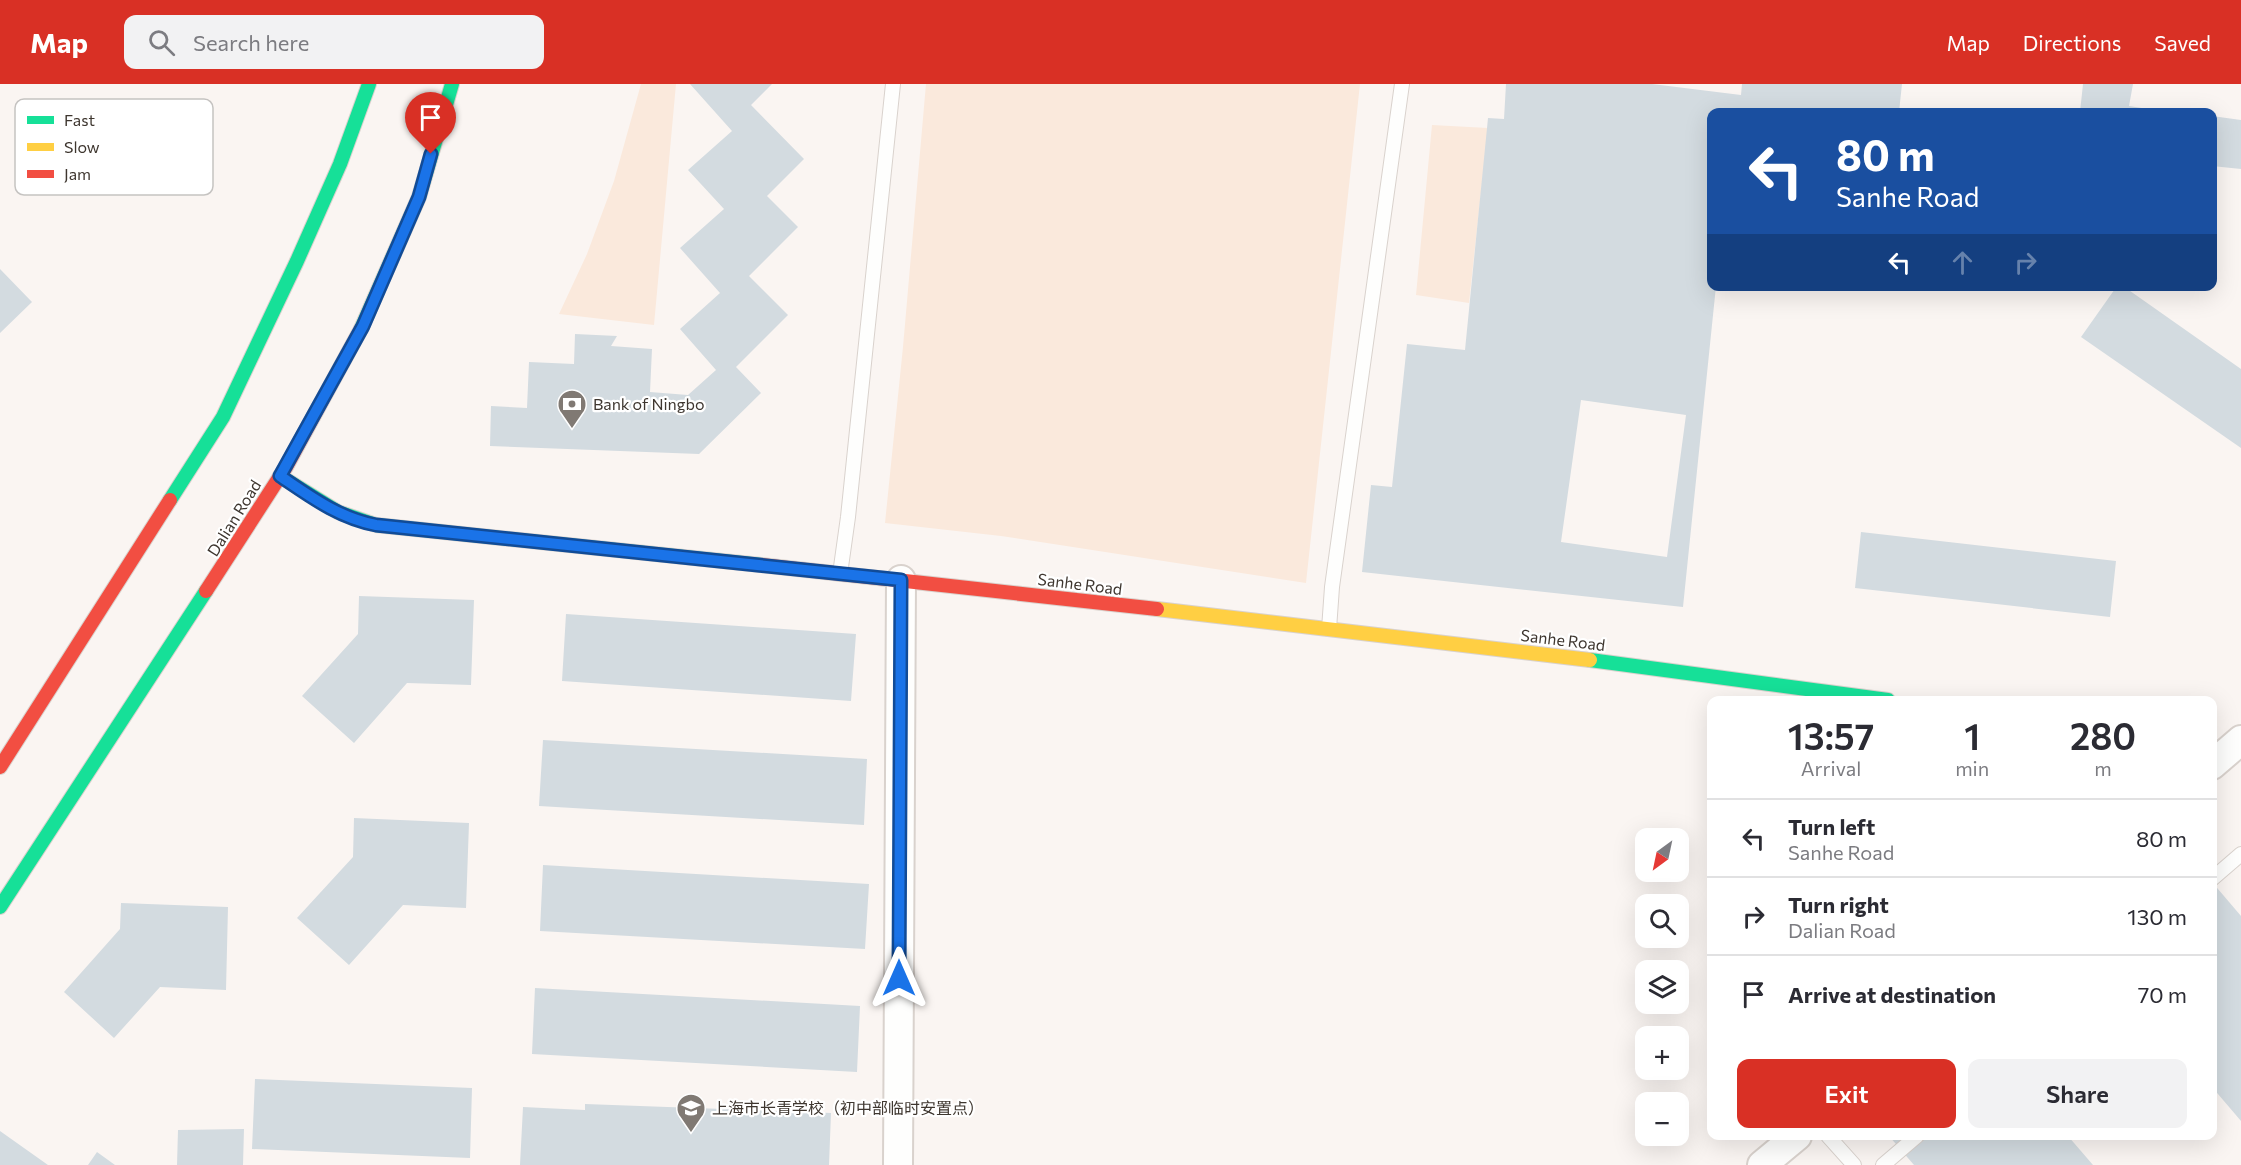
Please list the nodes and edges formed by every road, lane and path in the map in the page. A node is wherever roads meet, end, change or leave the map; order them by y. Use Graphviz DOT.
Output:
graph roads {
  1 [pos="369,84"];
  2 [pos="452,84"];
  3 [pos="893,84"];
  4 [pos="1402,84"];
  5 [pos="280,476"];
  6 [pos="840,574"];
  7 [pos="901,580"];
  8 [pos="1329,630"];
  9 [pos="1859,696"];
  10 [pos="2241,740"];
  11 [pos="2217,761"];
  12 [pos="0,767"];
  13 [pos="2241,854"];
  14 [pos="2217,875"];
  15 [pos="0,907"];
  16 [pos="1792,1140"];
  17 [pos="1832,1140"];
  18 [pos="1912,1140"];
  19 [pos="898,1165"];
  20 [pos="1762,1165"];
  21 [pos="1854,1165"];
  22 [pos="1883,1165"];
  1 -- 12 [label="main road"];
  2 -- 5 [label="main road, Dalian Road"];
  3 -- 6 [label="lane"];
  4 -- 8 [label="lane"];
  5 -- 6 [label="main road, Sanhe Road"];
  5 -- 15 [label="main road, Dalian Road"];
  6 -- 7 [label="main road, Sanhe Road"];
  7 -- 8 [label="main road, Sanhe Road"];
  7 -- 19 [label="street"];
  8 -- 9 [label="main road, Sanhe Road"];
  10 -- 11 [label="street"];
  13 -- 14 [label="lane"];
  16 -- 20 [label="street"];
  17 -- 21 [label="lane"];
  18 -- 22 [label="lane"];
}
